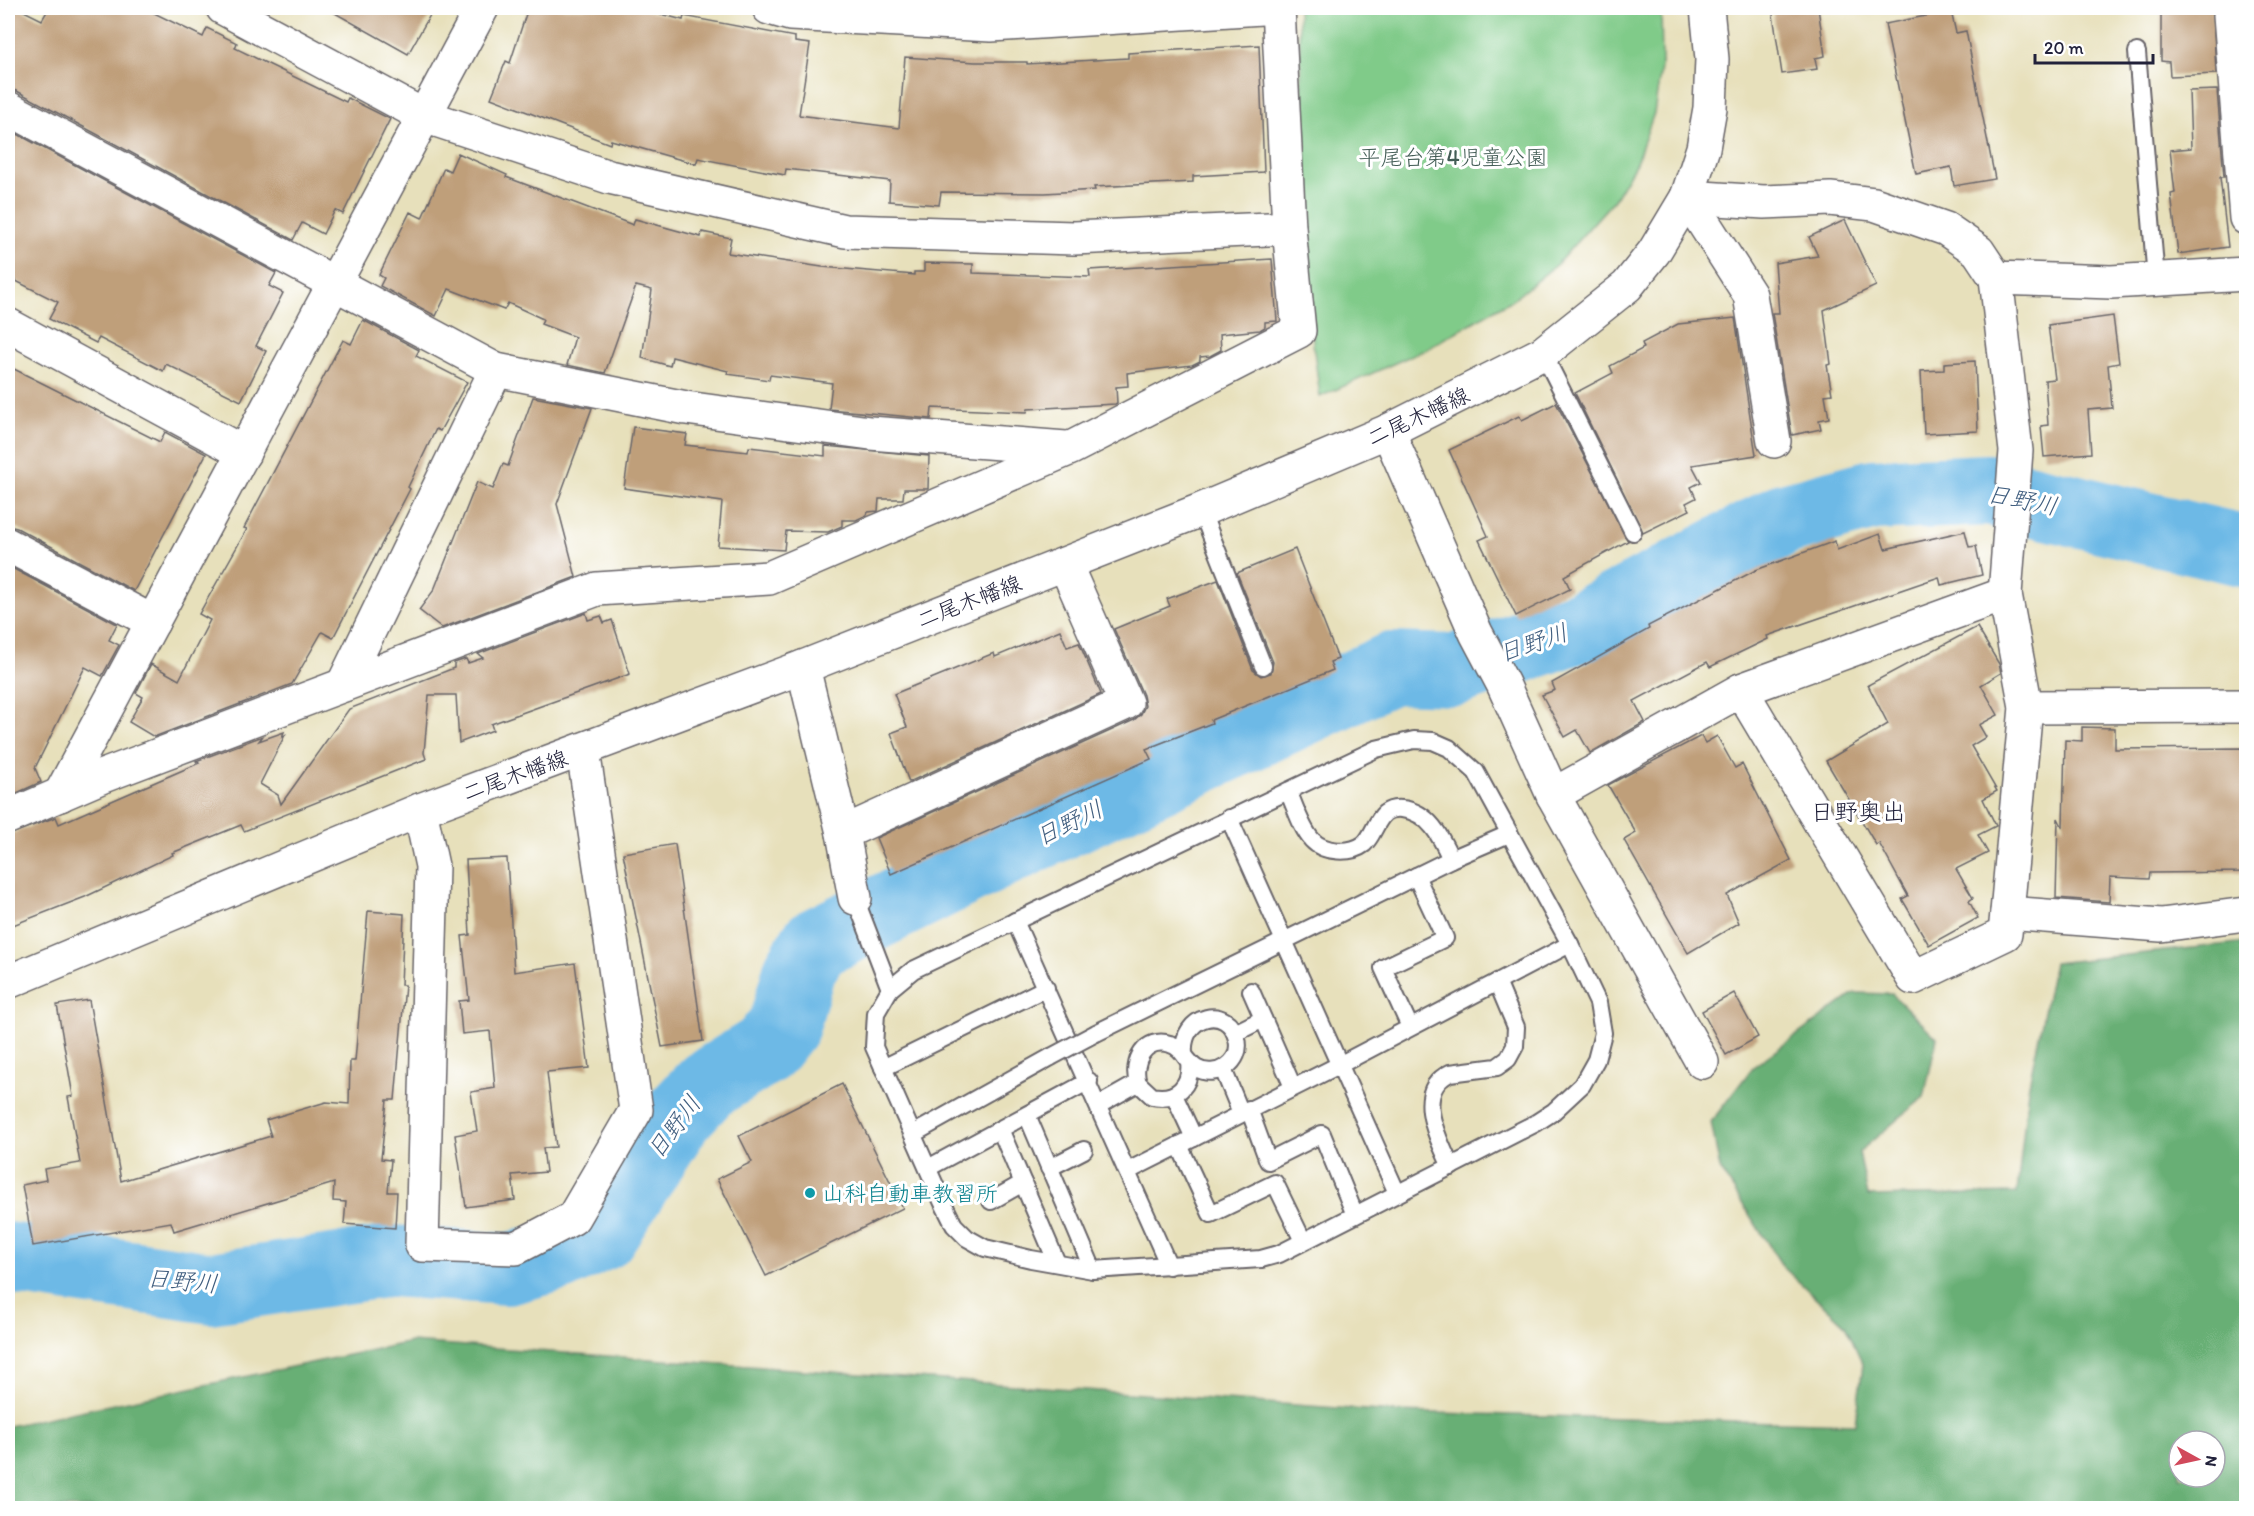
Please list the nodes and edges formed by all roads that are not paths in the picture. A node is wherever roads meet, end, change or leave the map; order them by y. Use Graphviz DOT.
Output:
graph roads {
  1 [pos="223,8"];
  2 [pos="482,8"];
  3 [pos="769,8"];
  4 [pos="1262,8"];
  5 [pos="1278,8"];
  6 [pos="1707,8"];
  7 [pos="2247,14"];
  8 [pos="2137,52"];
  9 [pos="8,108"];
  10 [pos="424,116"];
  11 [pos="1687,197"];
  12 [pos="2247,218"];
  13 [pos="1289,228"];
  14 [pos="2247,274"];
  15 [pos="1995,278"];
  16 [pos="2156,279"];
  17 [pos="334,284"];
  18 [pos="8,325"];
  19 [pos="1543,353"];
  20 [pos="495,370"];
  21 [pos="1388,431"];
  22 [pos="1774,441"];
  23 [pos="1071,448"];
  24 [pos="244,453"];
  25 [pos="1201,510"];
  26 [pos="1633,532"];
  27 [pos="8,545"];
  28 [pos="1065,564"];
  29 [pos="2007,578"];
  30 [pos="153,622"];
  31 [pos="1263,666"];
  32 [pos="803,667"];
  33 [pos="343,685"];
  34 [pos="1741,690"];
  35 [pos="2247,706"];
  36 [pos="2026,707"];
  37 [pos="583,750"];
  38 [pos="1288,791"];
  39 [pos="60,795"];
  40 [pos="1553,795"];
  41 [pos="420,810"];
  42 [pos="8,817"];
  43 [pos="1229,818"];
  44 [pos="843,833"];
  45 [pos="1509,834"];
  46 [pos="1451,859"];
  47 [pos="1416,876"];
  48 [pos="855,898"];
  49 [pos="2007,913"];
  50 [pos="2247,914"];
  51 [pos="1015,921"];
  52 [pos="1284,941"];
  53 [pos="1570,944"];
  54 [pos="8,982"];
  55 [pos="1497,982"];
  56 [pos="1046,988"];
  57 [pos="890,989"];
  58 [pos="1251,991"];
  59 [pos="1263,1019"];
  60 [pos="1410,1027"];
  61 [pos="1235,1033"];
  62 [pos="1186,1057"];
  63 [pos="1702,1062"];
  64 [pos="1341,1064"];
  65 [pos="883,1068"];
  66 [pos="1223,1069"];
  67 [pos="1089,1081"];
  68 [pos="1137,1083"];
  69 [pos="1293,1087"];
  70 [pos="1174,1095"];
  71 [pos="1099,1105"];
  72 [pos="1245,1111"];
  73 [pos="1026,1115"];
  74 [pos="1000,1129"];
  75 [pos="913,1134"];
  76 [pos="1186,1142"];
  77 [pos="1083,1150"];
  78 [pos="1451,1167"];
  79 [pos="928,1168"];
  80 [pos="1049,1168"];
  81 [pos="1128,1171"];
  82 [pos="1023,1183"];
  83 [pos="1397,1192"];
  84 [pos="991,1201"];
  85 [pos="1355,1215"];
  86 [pos="1303,1241"];
  87 [pos="1057,1263"];
  88 [pos="1169,1266"];
  89 [pos="1093,1270"];
  1 -- 10 [label="street"];
  2 -- 10 [label="street"];
  3 -- 4 [label="street"];
  5 -- 13 [label="street"];
  6 -- 11 [label="street, 二尾木幡線"];
  7 -- 12 [label="street"];
  8 -- 16 [label="lane"];
  9 -- 17 [label="street"];
  10 -- 13 [label="street"];
  10 -- 17 [label="street"];
  11 -- 15 [label="street"];
  11 -- 19 [label="street, 二尾木幡線"];
  11 -- 22 [label="street"];
  13 -- 23 [label="street"];
  14 -- 16 [label="street"];
  15 -- 16 [label="street"];
  15 -- 29 [label="street"];
  17 -- 20 [label="street"];
  17 -- 24 [label="street"];
  18 -- 24 [label="street"];
  19 -- 21 [label="street, 二尾木幡線"];
  19 -- 26 [label="lane"];
  20 -- 23 [label="street"];
  20 -- 33 [label="street"];
  21 -- 25 [label="street, 二尾木幡線"];
  21 -- 40 [label="street"];
  23 -- 33 [label="street"];
  24 -- 30 [label="street"];
  25 -- 28 [label="street, 二尾木幡線"];
  25 -- 31 [label="lane"];
  27 -- 30 [label="street"];
  28 -- 32 [label="street, 二尾木幡線"];
  28 -- 44 [label="street"];
  29 -- 34 [label="street"];
  29 -- 36 [label="street"];
  30 -- 39 [label="street"];
  32 -- 37 [label="street, 二尾木幡線"];
  32 -- 44 [label="street"];
  33 -- 39 [label="street"];
  34 -- 40 [label="street"];
  34 -- 49 [label="street"];
  35 -- 36 [label="street"];
  36 -- 49 [label="street"];
  37 -- 41 [label="street, 二尾木幡線"];
  37 -- 41 [label="street"];
  38 -- 43 [label="lane"];
  38 -- 45 [label="lane"];
  38 -- 46 [label="lane"];
  39 -- 42 [label="street"];
  40 -- 63 [label="street"];
  41 -- 54 [label="street, 二尾木幡線"];
  43 -- 51 [label="lane"];
  43 -- 52 [label="lane"];
  44 -- 48 [label="street"];
  45 -- 46 [label="lane"];
  45 -- 53 [label="lane"];
  46 -- 47 [label="lane"];
  47 -- 52 [label="lane"];
  47 -- 60 [label="lane"];
  48 -- 57 [label="lane"];
  49 -- 50 [label="street"];
  51 -- 56 [label="lane"];
  51 -- 57 [label="lane"];
  52 -- 64 [label="lane"];
  52 -- 75 [label="lane, bridge"];
  53 -- 55 [label="lane"];
  53 -- 78 [label="lane"];
  55 -- 60 [label="lane"];
  55 -- 78 [label="lane"];
  56 -- 65 [label="lane"];
  56 -- 67 [label="lane"];
  57 -- 65 [label="lane"];
  58 -- 59 [label="lane"];
  59 -- 61 [label="lane"];
  59 -- 69 [label="lane"];
  60 -- 64 [label="lane"];
  61 -- 62 [label="lane"];
  61 -- 66 [label="lane"];
  62 -- 66 [label="lane"];
  62 -- 68 [label="lane"];
  62 -- 70 [label="lane"];
  64 -- 69 [label="lane"];
  64 -- 83 [label="lane"];
  65 -- 75 [label="lane"];
  66 -- 72 [label="lane"];
  67 -- 71 [label="lane"];
  67 -- 73 [label="lane"];
  68 -- 70 [label="lane"];
  68 -- 71 [label="lane"];
  69 -- 72 [label="lane"];
  70 -- 76 [label="lane"];
  71 -- 81 [label="lane"];
  72 -- 76 [label="lane"];
  72 -- 85 [label="lane"];
  73 -- 74 [label="lane"];
  73 -- 80 [label="lane"];
  74 -- 79 [label="lane"];
  74 -- 82 [label="lane"];
  75 -- 79 [label="lane"];
  76 -- 81 [label="lane"];
  76 -- 86 [label="lane"];
  77 -- 80 [label="lane"];
  78 -- 83 [label="lane"];
  79 -- 87 [label="lane"];
  80 -- 89 [label="lane"];
  81 -- 88 [label="lane"];
  82 -- 84 [label="lane"];
  82 -- 87 [label="lane"];
  83 -- 85 [label="lane"];
  85 -- 86 [label="lane"];
  86 -- 88 [label="lane"];
  87 -- 89 [label="lane"];
  88 -- 89 [label="lane"];
}
